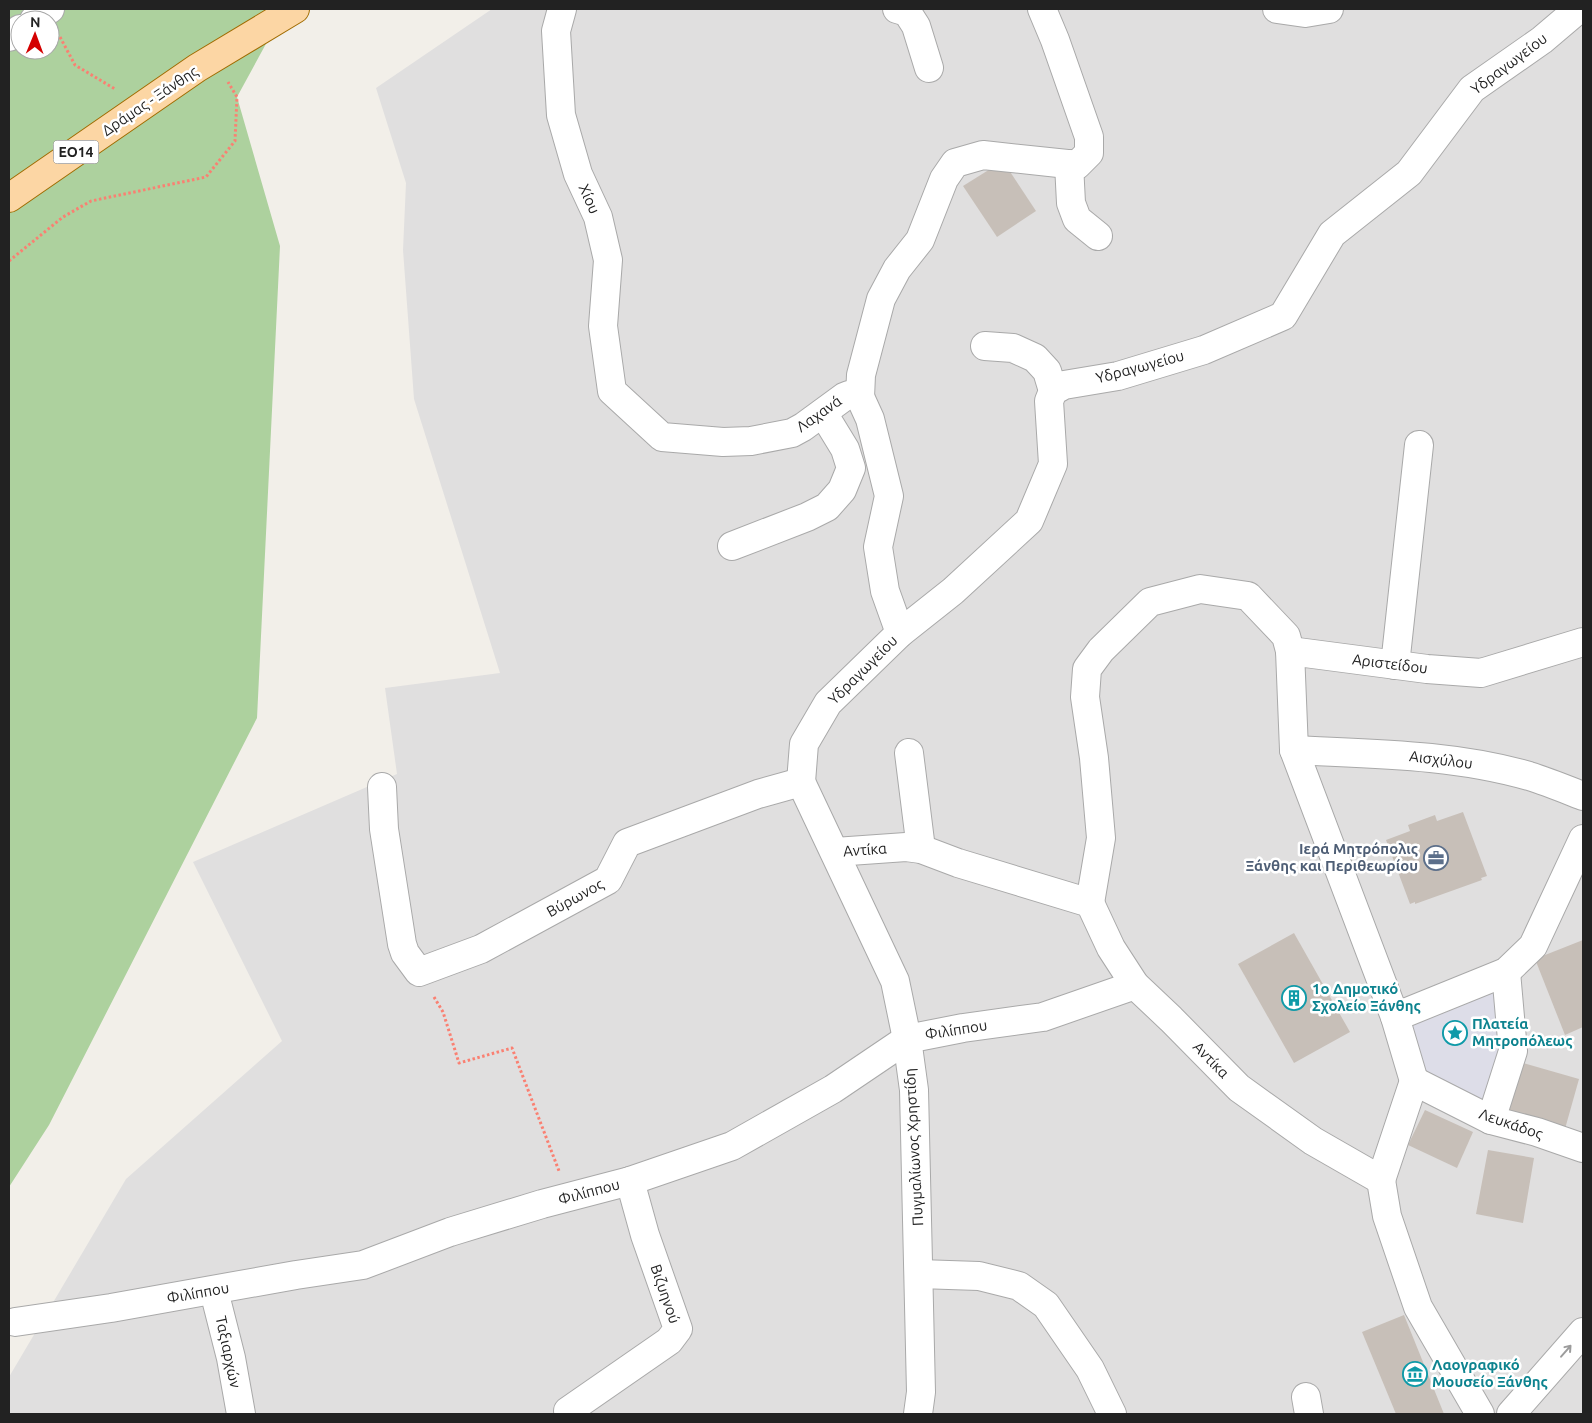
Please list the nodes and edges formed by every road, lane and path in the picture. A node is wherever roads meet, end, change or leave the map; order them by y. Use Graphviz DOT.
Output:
graph roads {
  1 [pos="295,9"];
  2 [pos="562,9"];
  3 [pos="897,9"];
  4 [pos="1042,9"];
  5 [pos="1277,9"];
  6 [pos="1329,9"];
  7 [pos="1577,9"];
  8 [pos="60,40"];
  9 [pos="214,58"];
  10 [pos="929,68"];
  11 [pos="142,106"];
  12 [pos="1069,164"];
  13 [pos="9,198"];
  14 [pos="1098,236"];
  15 [pos="9,261"];
  16 [pos="985,346"];
  17 [pos="1053,390"];
  18 [pos="612,391"];
  19 [pos="860,397"];
  20 [pos="822,413"];
  21 [pos="1419,445"];
  22 [pos="732,546"];
  23 [pos="900,633"];
  24 [pos="1583,642"];
  25 [pos="1290,651"];
  26 [pos="1395,665"];
  27 [pos="1294,750"];
  28 [pos="909,754"];
  29 [pos="801,782"];
  30 [pos="382,787"];
  31 [pos="1583,796"];
  32 [pos="1583,839"];
  33 [pos="921,848"];
  34 [pos="835,852"];
  35 [pos="1090,903"];
  36 [pos="419,972"];
  37 [pos="1506,972"];
  38 [pos="1135,985"];
  39 [pos="1395,1017"];
  40 [pos="907,1038"];
  41 [pos="1414,1081"];
  42 [pos="1491,1120"];
  43 [pos="1583,1148"];
  44 [pos="1381,1180"];
  45 [pos="630,1181"];
  46 [pos="569,1197"];
  47 [pos="919,1274"];
  48 [pos="214,1291"];
  49 [pos="15,1322"];
  50 [pos="1583,1332"];
  51 [pos="241,1414"];
  52 [pos="571,1414"];
  53 [pos="918,1414"];
  54 [pos="1112,1414"];
  55 [pos="1480,1414"];
  56 [pos="1511,1414"];
  1 -- 9 [label="main road, Δράμας - Ξάνθης / ΕΟ14"];
  2 -- 18 [label="street, Χίου"];
  3 -- 10 [label="street"];
  4 -- 12 [label="street"];
  5 -- 6 [label="street"];
  7 -- 17 [label="street, Υδραγωγείου"];
  8 -- 11 [label="path"];
  9 -- 11 [label="main road, Δράμας - Ξάνθης / ΕΟ14"];
  9 -- 15 [label="path"];
  11 -- 13 [label="main road, Δράμας - Ξάνθης / ΕΟ14"];
  12 -- 14 [label="street"];
  12 -- 19 [label="street"];
  16 -- 17 [label="street"];
  17 -- 23 [label="street, Υδραγωγείου"];
  18 -- 20 [label="street, Λαχανά"];
  19 -- 20 [label="street, Λαχανά"];
  19 -- 23 [label="street, Λαχανά"];
  20 -- 22 [label="street"];
  21 -- 26 [label="street"];
  23 -- 29 [label="street, Υδραγωγείου"];
  24 -- 26 [label="street, Αριστείδου"];
  25 -- 26 [label="street, Αριστείδου"];
  25 -- 27 [label="street"];
  25 -- 35 [label="street"];
  27 -- 31 [label="street, Αισχύλου"];
  27 -- 39 [label="street"];
  28 -- 33 [label="street"];
  29 -- 34 [label="street, Πυγμαλίωνος Χρηστίδη"];
  29 -- 36 [label="street, Βύρωνος"];
  30 -- 36 [label="street"];
  32 -- 37 [label="street"];
  33 -- 34 [label="street, Αντίκα"];
  33 -- 35 [label="street, Αντίκα"];
  34 -- 40 [label="street, Πυγμαλίωνος Χρηστίδη"];
  35 -- 38 [label="street, Αντίκα"];
  36 -- 46 [label="path"];
  37 -- 39 [label="street"];
  37 -- 42 [label="street"];
  38 -- 40 [label="street, Φιλίππου"];
  38 -- 44 [label="street, Αντίκα"];
  39 -- 41 [label="street"];
  40 -- 45 [label="street, Φιλίππου"];
  40 -- 47 [label="street, Πυγμαλίωνος Χρηστίδη"];
  41 -- 42 [label="street, Λευκάδος"];
  41 -- 44 [label="street"];
  42 -- 43 [label="street, Λευκάδος"];
  44 -- 55 [label="street"];
  45 -- 46 [label="street, Φιλίππου"];
  45 -- 52 [label="street, Βιζυηνού"];
  46 -- 48 [label="street, Φιλίππου"];
  47 -- 53 [label="street, Πυγμαλίωνος Χρηστίδη"];
  47 -- 54 [label="street"];
  48 -- 49 [label="street, Φιλίππου"];
  48 -- 51 [label="street, Ταξιαρχών"];
  56 -- 50 [label="street, one-way"];
}
